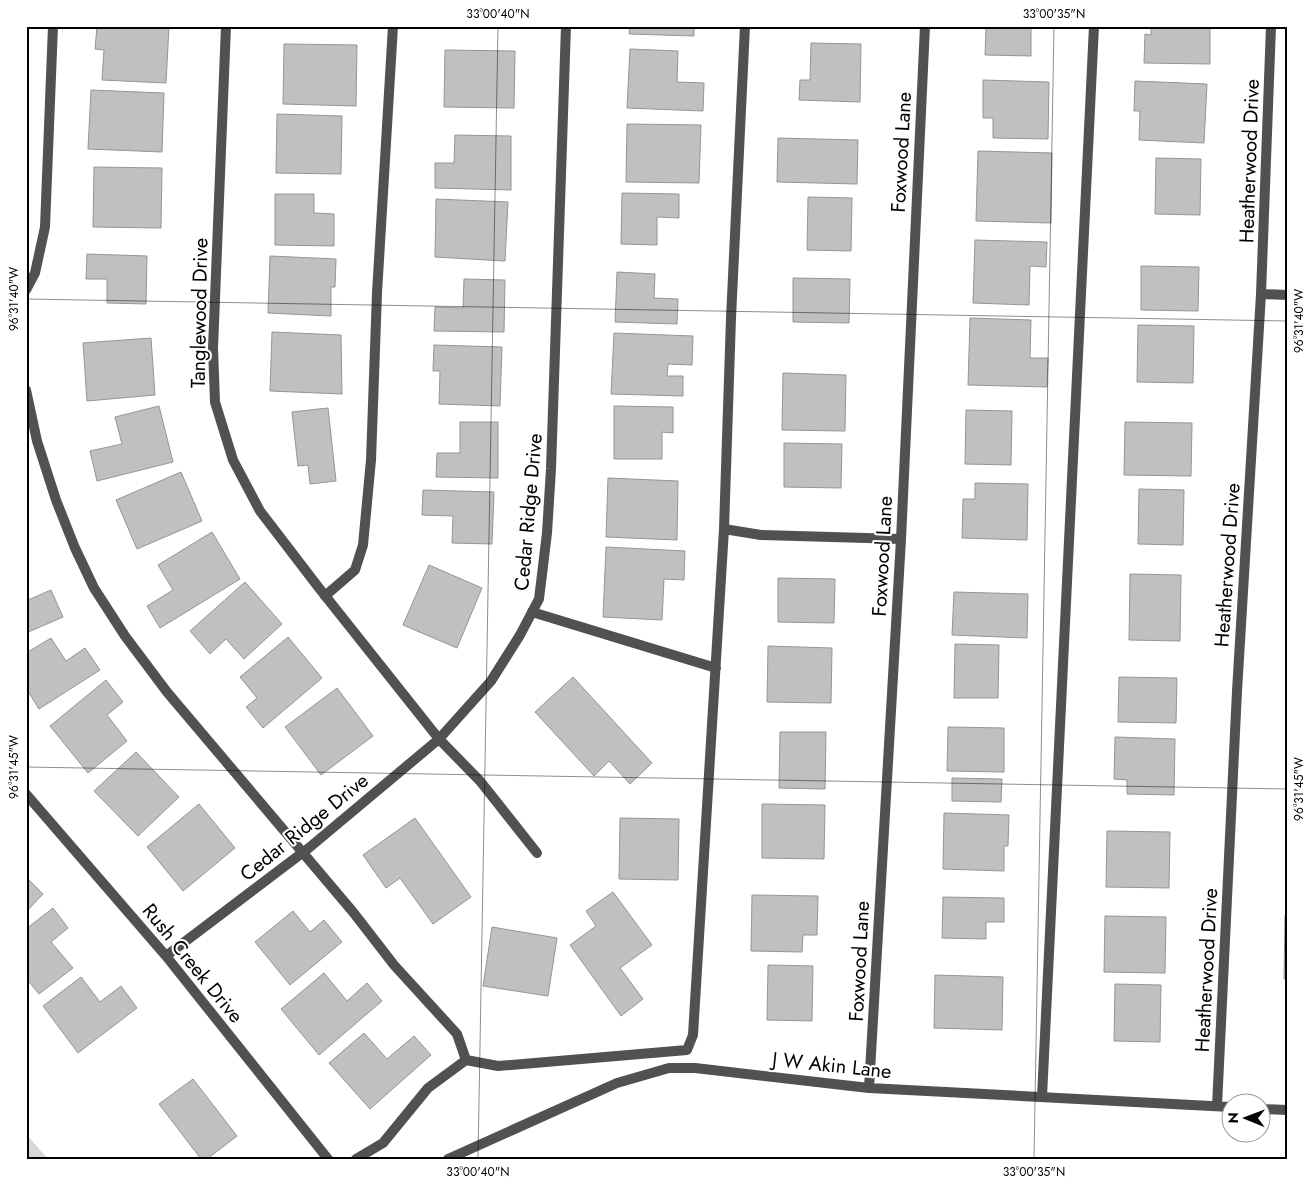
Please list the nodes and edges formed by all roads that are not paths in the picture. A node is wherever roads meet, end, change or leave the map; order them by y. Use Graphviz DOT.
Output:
graph roads {
  1 [pos="53,26"];
  2 [pos="226,26"];
  3 [pos="392,26"];
  4 [pos="566,26"];
  5 [pos="745,26"];
  6 [pos="925,26"];
  7 [pos="1094,26"];
  8 [pos="1271,26"];
  9 [pos="26,290"];
  10 [pos="1261,294"];
  11 [pos="1287,295"];
  12 [pos="26,390"];
  13 [pos="724,529"];
  14 [pos="901,539"];
  15 [pos="325,596"];
  16 [pos="532,612"];
  17 [pos="716,668"];
  18 [pos="439,739"];
  19 [pos="26,794"];
  20 [pos="537,852"];
  21 [pos="303,853"];
  22 [pos="166,956"];
  23 [pos="466,1060"];
  24 [pos="869,1088"];
  25 [pos="1042,1097"];
  26 [pos="1217,1106"];
  27 [pos="1220,1106"];
  28 [pos="1270,1109"];
  29 [pos="1287,1110"];
  30 [pos="328,1159"];
  31 [pos="356,1159"];
  32 [pos="448,1159"];
  1 -- 9 [label="street"];
  2 -- 15 [label="street, Tanglewood Drive"];
  3 -- 15 [label="street"];
  4 -- 16 [label="street, Cedar Ridge Drive"];
  5 -- 13 [label="street"];
  6 -- 14 [label="street, Foxwood Lane"];
  7 -- 25 [label="street"];
  8 -- 10 [label="street, Heatherwood Drive"];
  10 -- 11 [label="street"];
  10 -- 26 [label="street, Heatherwood Drive"];
  12 -- 21 [label="street"];
  13 -- 14 [label="street"];
  13 -- 17 [label="street"];
  14 -- 24 [label="street, Foxwood Lane"];
  15 -- 18 [label="street, Tanglewood Drive"];
  16 -- 17 [label="street"];
  16 -- 18 [label="street, Cedar Ridge Drive"];
  17 -- 23 [label="street"];
  18 -- 20 [label="street, Tanglewood Drive"];
  18 -- 21 [label="street, Cedar Ridge Drive"];
  19 -- 22 [label="street, Rush Creek Drive"];
  21 -- 22 [label="street, Cedar Ridge Drive"];
  21 -- 23 [label="street"];
  22 -- 30 [label="street, Rush Creek Drive"];
  23 -- 31 [label="street"];
  24 -- 25 [label="street, J W Akin Lane"];
  24 -- 32 [label="street, J W Akin Lane"];
  25 -- 26 [label="street, J W Akin Lane"];
  26 -- 27 [label="street, J W Akin Lane"];
  28 -- 29 [label="street"];
}
